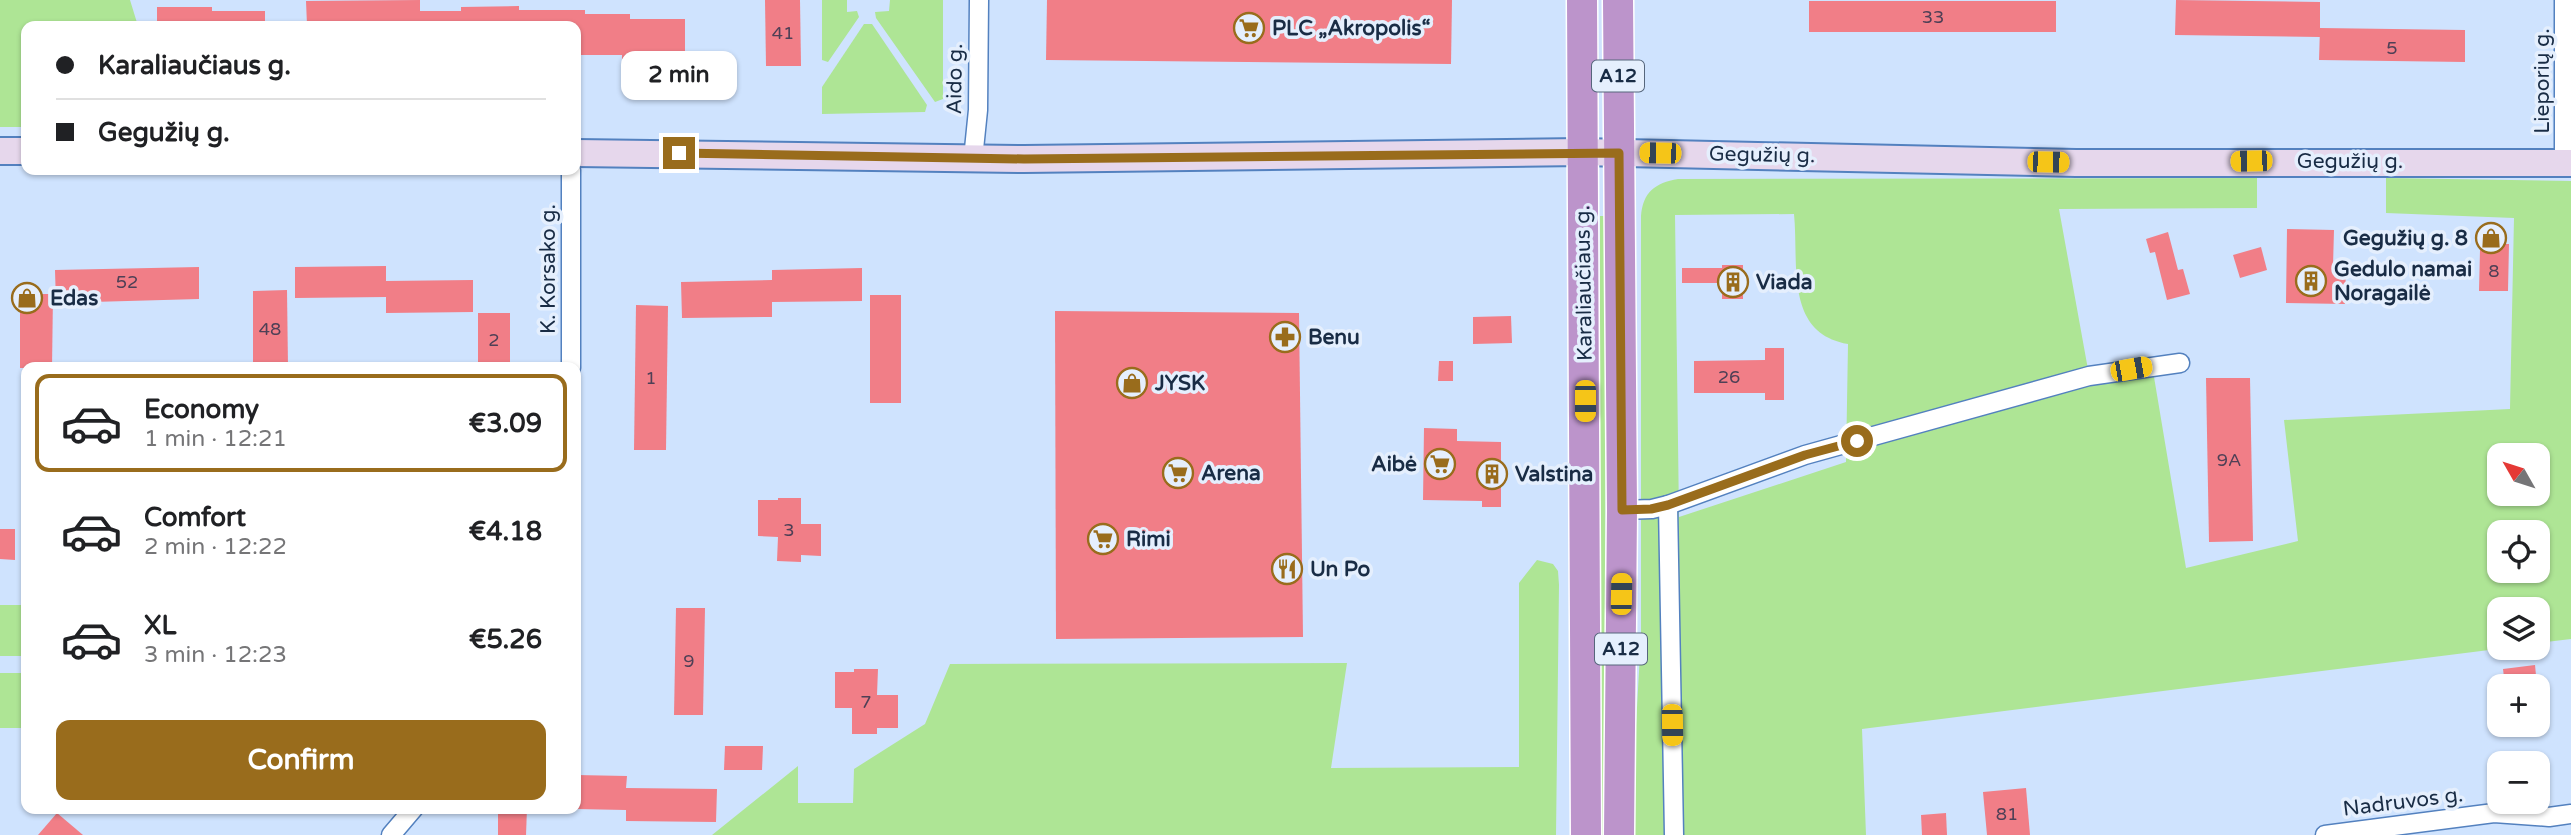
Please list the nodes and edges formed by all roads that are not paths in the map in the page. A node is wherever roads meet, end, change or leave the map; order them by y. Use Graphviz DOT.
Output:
graph roads {
  1 [pos="979,0"];
  2 [pos="1582,0"];
  3 [pos="1618,0"];
  4 [pos="2564,0"];
  5 [pos="0,151"];
  6 [pos="21,151"];
  7 [pos="1581,152"];
  8 [pos="581,153"];
  9 [pos="1619,153"];
  10 [pos="973,159"];
  11 [pos="2568,163"];
  12 [pos="571,175"];
  13 [pos="571,362"];
  14 [pos="2180,362"];
  15 [pos="1668,505"];
  16 [pos="1622,510"];
  17 [pos="409,814"];
  18 [pos="2571,814"];
  19 [pos="391,835"];
  20 [pos="1586,835"];
  21 [pos="1619,835"];
  22 [pos="1674,835"];
  23 [pos="2325,835"];
  1 -- 10 [label="street, Aido g."];
  2 -- 7 [label="highway, A12"];
  3 -- 9 [label="highway, A12"];
  4 -- 11 [label="street, Lieporių g."];
  5 -- 6 [label="main road"];
  7 -- 9 [label="main road, Gegužių g."];
  7 -- 10 [label="main road, Gegužių g."];
  7 -- 20 [label="highway, Karaliaučiaus g. / A12"];
  8 -- 10 [label="main road, Gegužių g."];
  9 -- 11 [label="main road, Gegužių g."];
  9 -- 16 [label="highway, Karaliaučiaus g. / A12"];
  12 -- 13 [label="street, K. Korsako g."];
  14 -- 15 [label="street"];
  15 -- 16 [label="street"];
  15 -- 22 [label="street"];
  16 -- 21 [label="highway, Karaliaučiaus g. / A12"];
  17 -- 19 [label="street"];
  18 -- 23 [label="street, Nadruvos g."];
}
